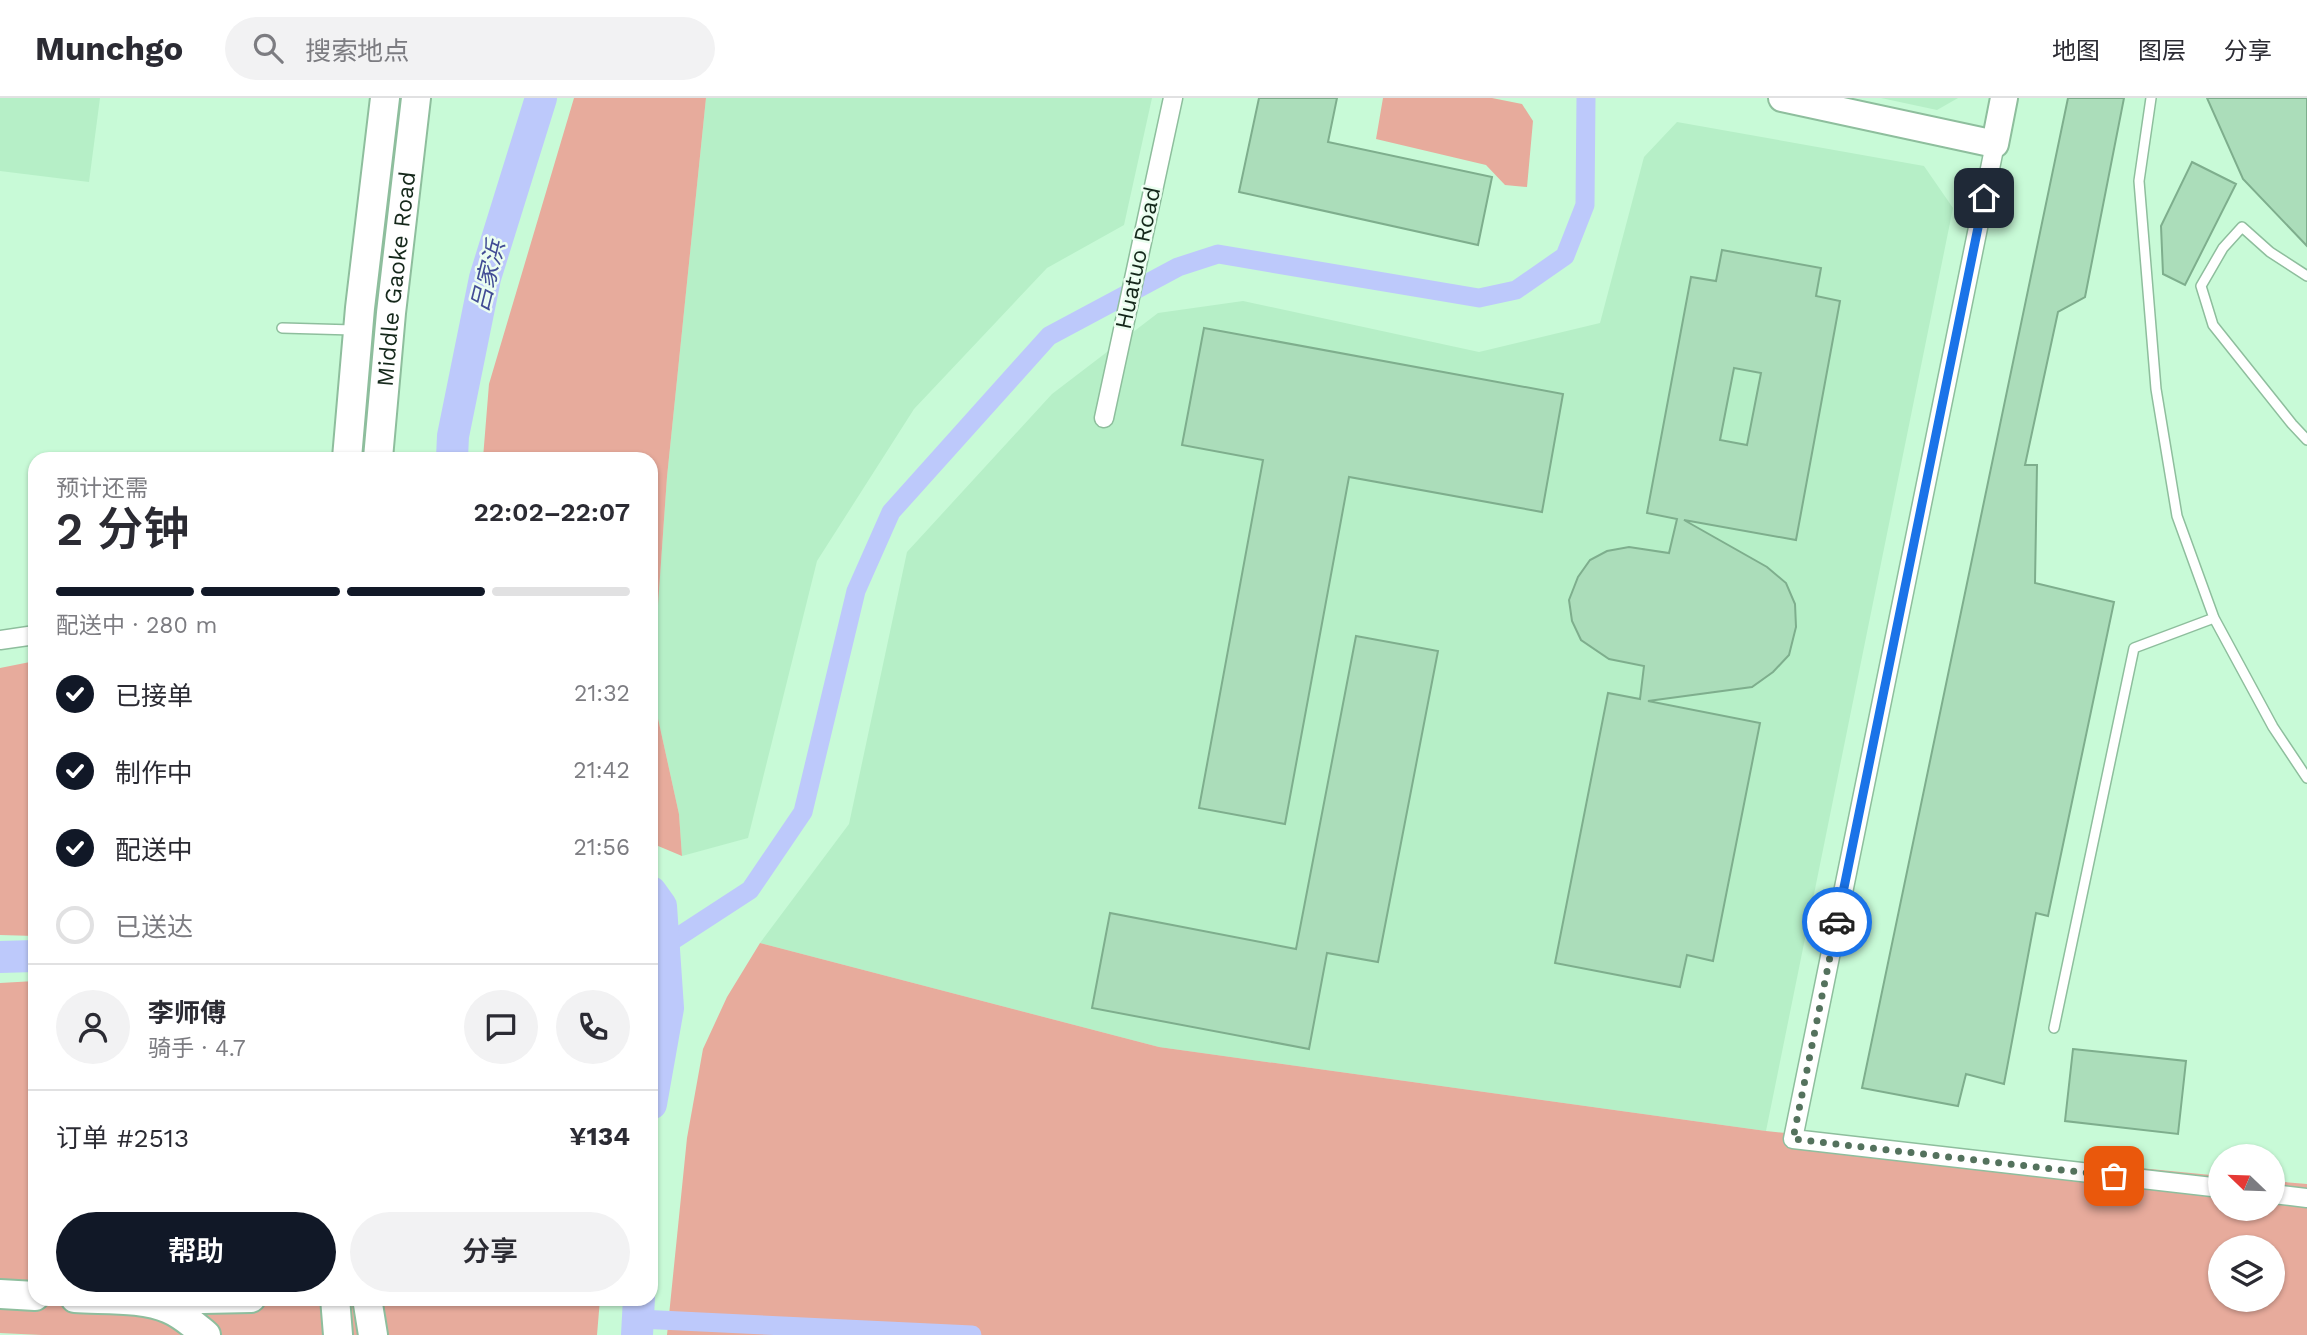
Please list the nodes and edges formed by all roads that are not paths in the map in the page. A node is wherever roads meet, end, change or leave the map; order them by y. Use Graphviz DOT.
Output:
graph roads {
  1 [pos="385,98"];
  2 [pos="416,98"];
  3 [pos="1173,98"];
  4 [pos="1782,98"];
  5 [pos="2004,98"];
  6 [pos="2151,98"];
  7 [pos="1995,144"];
  8 [pos="2307,276"];
  9 [pos="282,328"];
  10 [pos="358,330"];
  11 [pos="1104,418"];
  12 [pos="2307,440"];
  13 [pos="348,452"];
  14 [pos="379,452"];
  15 [pos="2214,618"];
  16 [pos="28,636"];
  17 [pos="0,640"];
  18 [pos="2307,778"];
  19 [pos="2054,1028"];
  20 [pos="2208,1187"];
  21 [pos="2286,1196"];
  22 [pos="2307,1198"];
  23 [pos="0,1294"];
  24 [pos="28,1296"];
  25 [pos="159,1306"];
  26 [pos="336,1306"];
  27 [pos="368,1306"];
  28 [pos="206,1335"];
  29 [pos="338,1335"];
  30 [pos="373,1335"];
  1 -- 10 [label="main road, Middle Gaoke Road"];
  2 -- 14 [label="main road, Middle Gaoke Road"];
  3 -- 11 [label="street, Huatuo Road"];
  4 -- 7 [label="street"];
  5 -- 7 [label="street"];
  6 -- 15 [label="lane"];
  7 -- 20 [label="street"];
  8 -- 12 [label="lane"];
  9 -- 10 [label="lane"];
  10 -- 13 [label="main road, Middle Gaoke Road"];
  15 -- 18 [label="lane"];
  15 -- 19 [label="lane"];
  16 -- 17 [label="street"];
  21 -- 22 [label="street"];
  23 -- 24 [label="main road"];
  25 -- 28 [label="main road"];
  26 -- 29 [label="main road"];
  27 -- 30 [label="main road"];
}
